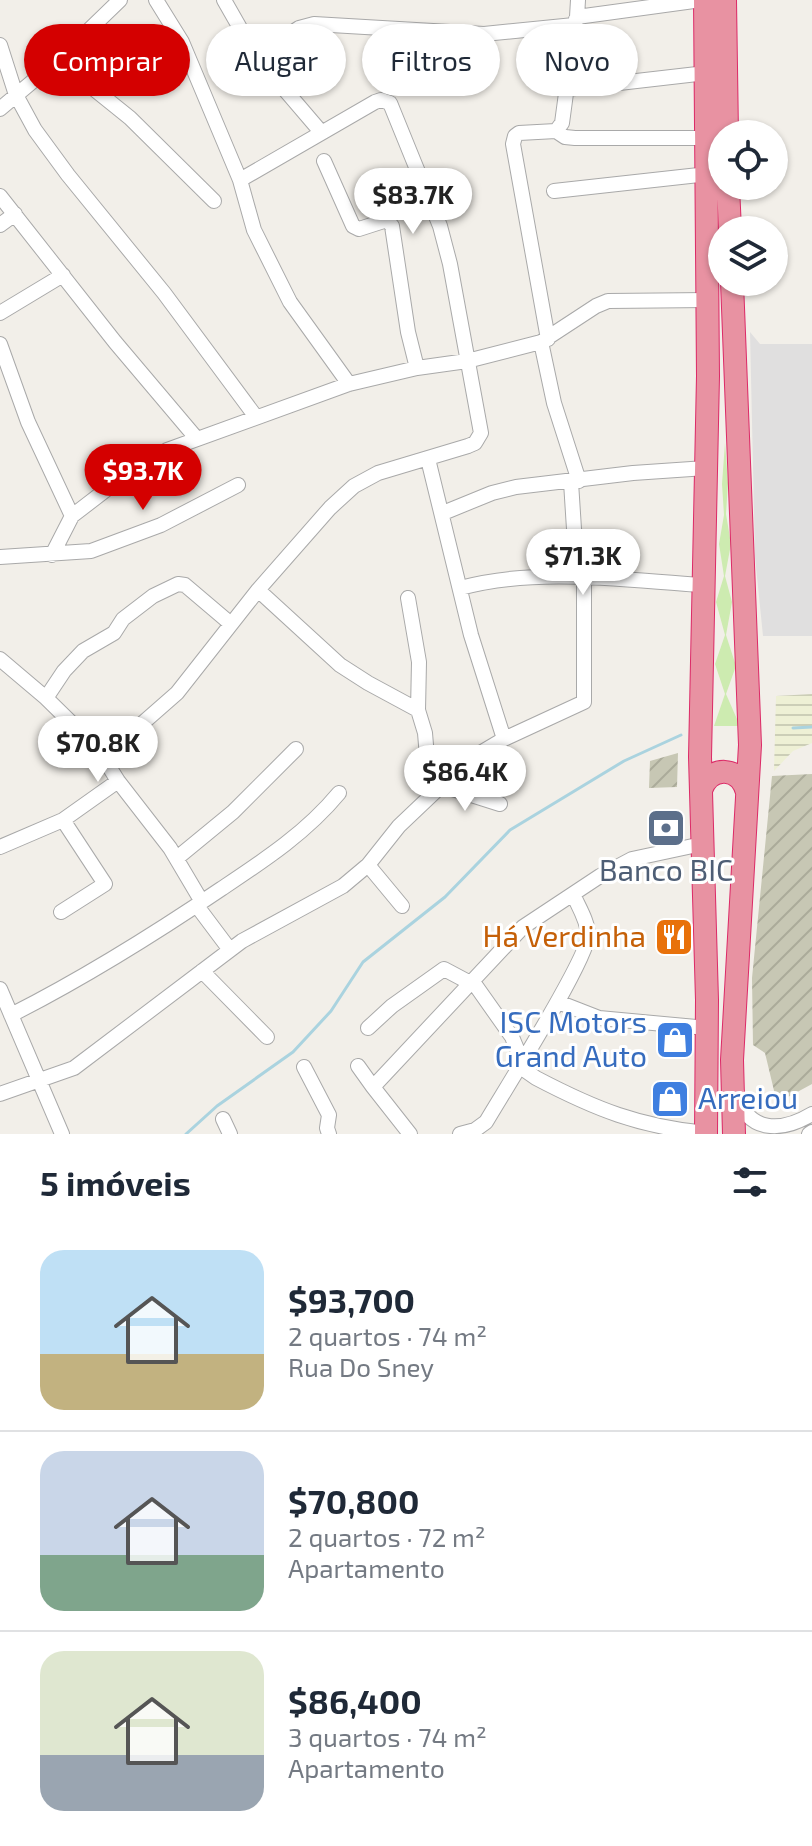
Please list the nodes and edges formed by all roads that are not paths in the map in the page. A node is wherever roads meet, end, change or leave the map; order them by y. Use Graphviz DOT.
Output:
graph roads {
  1 [pos="120,0"];
  2 [pos="156,0"];
  3 [pos="224,0"];
  4 [pos="578,0"];
  5 [pos="703,0"];
  6 [pos="725,0"];
  7 [pos="103,6"];
  8 [pos="576,21"];
  9 [pos="88,24"];
  10 [pos="238,24"];
  11 [pos="576,24"];
  12 [pos="346,26"];
  13 [pos="0,45"];
  14 [pos="706,73"];
  15 [pos="638,81"];
  16 [pos="24,88"];
  17 [pos="16,95"];
  18 [pos="103,96"];
  19 [pos="290,96"];
  20 [pos="566,96"];
  21 [pos="0,109"];
  22 [pos="714,120"];
  23 [pos="718,120"];
  24 [pos="556,131"];
  25 [pos="321,132"];
  26 [pos="708,136"];
  27 [pos="324,161"];
  28 [pos="708,174"];
  29 [pos="240,180"];
  30 [pos="554,191"];
  31 [pos="0,196"];
  32 [pos="708,200"];
  33 [pos="214,201"];
  34 [pos="15,214"];
  35 [pos="0,225"];
  36 [pos="63,275"];
  37 [pos="733,296"];
  38 [pos="708,300"];
  39 [pos="0,313"];
  40 [pos="545,341"];
  41 [pos="0,344"];
  42 [pos="467,361"];
  43 [pos="417,368"];
  44 [pos="349,384"];
  45 [pos="256,417"];
  46 [pos="197,439"];
  47 [pos="428,459"];
  48 [pos="706,468"];
  49 [pos="575,482"];
  50 [pos="238,485"];
  51 [pos="443,513"];
  52 [pos="72,516"];
  53 [pos="52,555"];
  54 [pos="0,557"];
  55 [pos="584,578"];
  56 [pos="702,585"];
  57 [pos="460,588"];
  58 [pos="258,590"];
  59 [pos="408,598"];
  60 [pos="231,624"];
  61 [pos="0,659"];
  62 [pos="46,698"];
  63 [pos="418,710"];
  64 [pos="504,739"];
  65 [pos="296,749"];
  66 [pos="104,757"];
  67 [pos="118,781"];
  68 [pos="440,781"];
  69 [pos="701,790"];
  70 [pos="747,792"];
  71 [pos="339,793"];
  72 [pos="500,804"];
  73 [pos="63,820"];
  74 [pos="702,844"];
  75 [pos="0,847"];
  76 [pos="177,858"];
  77 [pos="368,865"];
  78 [pos="573,894"];
  79 [pos="200,904"];
  80 [pos="402,906"];
  81 [pos="61,912"];
  82 [pos="230,950"];
  83 [pos="202,971"];
  84 [pos="471,982"];
  85 [pos="0,989"];
  86 [pos="558,1002"];
  87 [pos="11,1015"];
  88 [pos="368,1028"];
  89 [pos="707,1028"];
  90 [pos="267,1037"];
  91 [pos="521,1061"];
  92 [pos="358,1066"];
  93 [pos="304,1067"];
  94 [pos="733,1071"];
  95 [pos="39,1081"];
  96 [pos="373,1087"];
  97 [pos="0,1094"];
  98 [pos="812,1114"];
  99 [pos="223,1119"];
  100 [pos="706,1133"];
  101 [pos="62,1134"];
  102 [pos="230,1134"];
  103 [pos="329,1134"];
  104 [pos="410,1134"];
  105 [pos="460,1134"];
  106 [pos="734,1134"];
  1 -- 7 [label="street"];
  2 -- 29 [label="street"];
  3 -- 10 [label="street"];
  4 -- 8 [label="street"];
  5 -- 8 [label="street"];
  5 -- 14 [label="highway"];
  6 -- 23 [label="highway"];
  7 -- 9 [label="street"];
  8 -- 11 [label="street"];
  8 -- 12 [label="street"];
  13 -- 17 [label="street"];
  14 -- 15 [label="street"];
  14 -- 22 [label="highway"];
  16 -- 17 [label="street"];
  17 -- 21 [label="street"];
  17 -- 45 [label="street"];
  18 -- 33 [label="street"];
  19 -- 25 [label="street"];
  20 -- 24 [label="street"];
  24 -- 26 [label="street"];
  24 -- 40 [label="street"];
  25 -- 29 [label="street"];
  25 -- 42 [label="street"];
  27 -- 43 [label="street"];
  28 -- 30 [label="street"];
  29 -- 44 [label="street"];
  31 -- 34 [label="street"];
  32 -- 38 [label="highway"];
  34 -- 35 [label="street"];
  34 -- 36 [label="street"];
  36 -- 39 [label="street"];
  36 -- 46 [label="street"];
  37 -- 70 [label="highway"];
  38 -- 40 [label="street"];
  38 -- 48 [label="highway"];
  40 -- 42 [label="street"];
  40 -- 49 [label="street"];
  41 -- 52 [label="street"];
  42 -- 43 [label="street"];
  42 -- 47 [label="street"];
  43 -- 44 [label="street"];
  44 -- 45 [label="street"];
  45 -- 46 [label="street"];
  46 -- 52 [label="street"];
  47 -- 51 [label="street"];
  47 -- 58 [label="street"];
  48 -- 49 [label="street"];
  48 -- 56 [label="highway"];
  49 -- 51 [label="street"];
  49 -- 55 [label="street"];
  50 -- 53 [label="street"];
  51 -- 57 [label="street"];
  52 -- 53 [label="street"];
  53 -- 54 [label="street"];
  55 -- 56 [label="street"];
  55 -- 57 [label="street"];
  55 -- 64 [label="street"];
  56 -- 69 [label="highway"];
  57 -- 64 [label="street"];
  58 -- 60 [label="street"];
  58 -- 63 [label="street"];
  59 -- 63 [label="street"];
  60 -- 62 [label="street"];
  60 -- 66 [label="street"];
  61 -- 62 [label="street"];
  62 -- 66 [label="street"];
  63 -- 68 [label="street"];
  64 -- 68 [label="street"];
  65 -- 76 [label="street"];
  66 -- 67 [label="street"];
  67 -- 73 [label="street"];
  67 -- 76 [label="street"];
  68 -- 72 [label="street"];
  68 -- 77 [label="street"];
  69 -- 70 [label="highway"];
  69 -- 74 [label="highway"];
  70 -- 94 [label="highway"];
  71 -- 79 [label="street"];
  73 -- 75 [label="street"];
  73 -- 81 [label="street"];
  74 -- 78 [label="street"];
  74 -- 89 [label="highway"];
  76 -- 79 [label="street"];
  77 -- 80 [label="street"];
  77 -- 82 [label="street"];
  78 -- 84 [label="street"];
  78 -- 86 [label="street"];
  79 -- 82 [label="street"];
  79 -- 87 [label="street"];
  82 -- 83 [label="street"];
  83 -- 90 [label="street"];
  83 -- 95 [label="street"];
  84 -- 88 [label="street"];
  84 -- 91 [label="street"];
  84 -- 96 [label="street"];
  85 -- 87 [label="street"];
  86 -- 89 [label="street"];
  86 -- 91 [label="street"];
  87 -- 95 [label="street"];
  89 -- 100 [label="highway"];
  91 -- 100 [label="street"];
  91 -- 105 [label="street"];
  92 -- 96 [label="street"];
  93 -- 103 [label="street"];
  94 -- 98 [label="street"];
  94 -- 106 [label="highway"];
  95 -- 97 [label="street"];
  95 -- 101 [label="street"];
  96 -- 104 [label="street"];
  99 -- 102 [label="street"];
}
